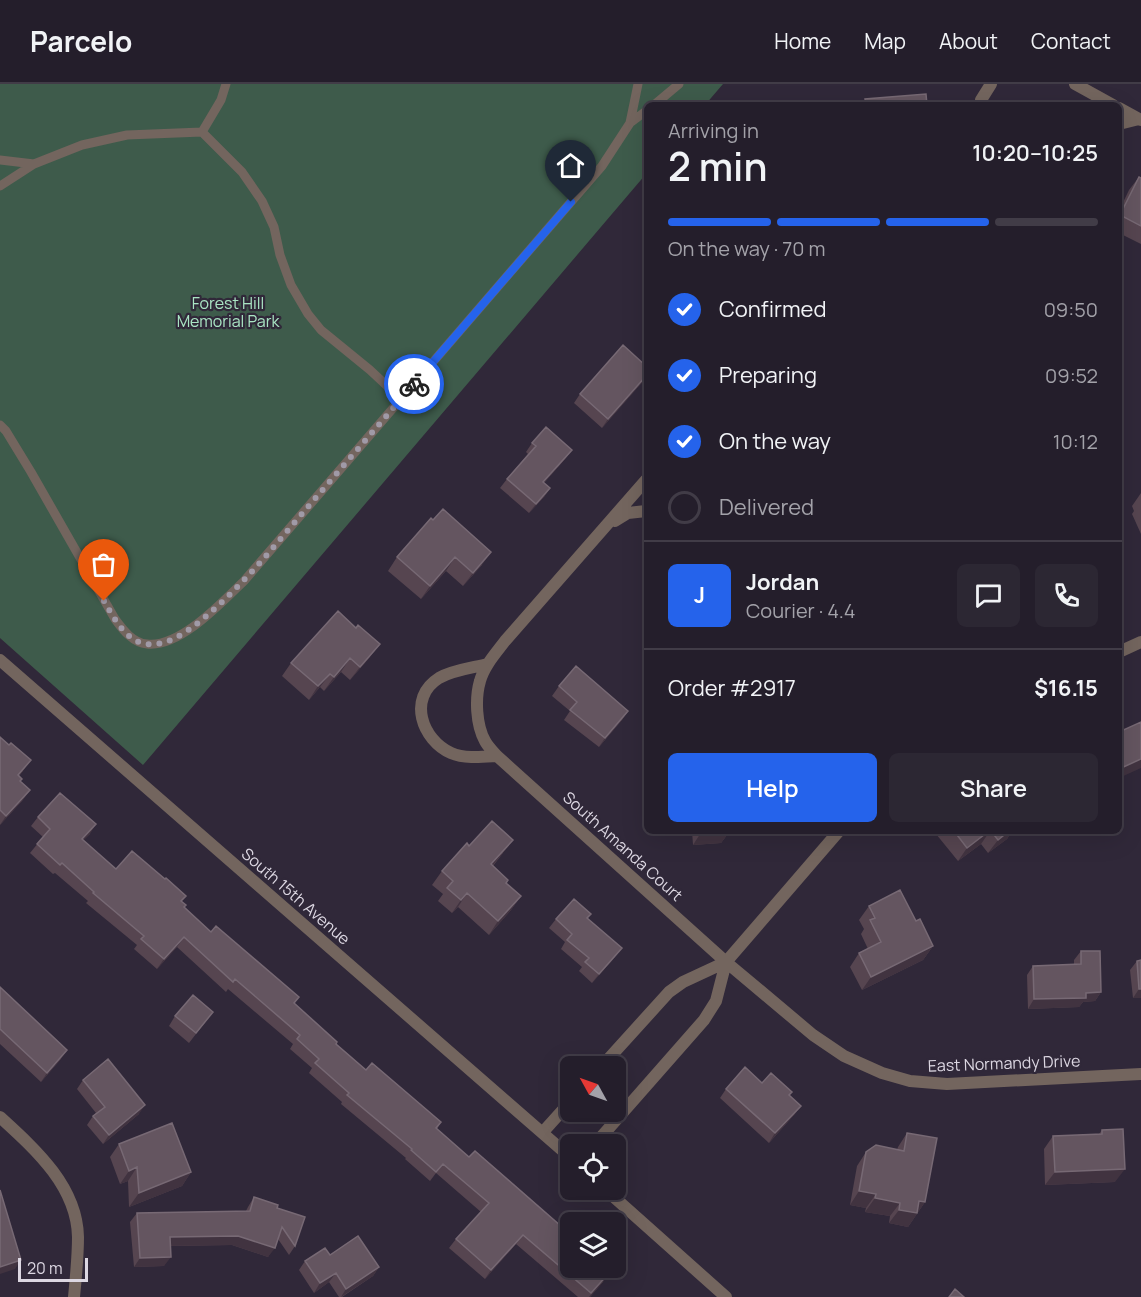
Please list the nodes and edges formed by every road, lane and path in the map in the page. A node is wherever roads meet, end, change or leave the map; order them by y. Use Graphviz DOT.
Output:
graph roads {
  1 [pos="226,84"];
  2 [pos="638,84"];
  3 [pos="679,84"];
  4 [pos="991,84"];
  5 [pos="1075,84"];
  6 [pos="658,102"];
  7 [pos="981,102"];
  8 [pos="1108,102"];
  9 [pos="1122,110"];
  10 [pos="644,112"];
  11 [pos="1140,120"];
  12 [pos="630,123"];
  13 [pos="1122,123"];
  14 [pos="202,132"];
  15 [pos="0,160"];
  16 [pos="34,164"];
  17 [pos="0,186"];
  18 [pos="401,399"];
  19 [pos="0,424"];
  20 [pos="644,482"];
  21 [pos="644,511"];
  22 [pos="607,527"];
  23 [pos="1141,642"];
  24 [pos="1122,651"];
  25 [pos="0,660"];
  26 [pos="488,664"];
  27 [pos="497,756"];
  28 [pos="836,834"];
  29 [pos="726,962"];
  30 [pos="611,1056"];
  31 [pos="1141,1074"];
  32 [pos="560,1113"];
  33 [pos="0,1118"];
  34 [pos="543,1132"];
  35 [pos="603,1134"];
  36 [pos="560,1148"];
  37 [pos="617,1200"];
  38 [pos="75,1297"];
  39 [pos="726,1297"];
  1 -- 14 [label="lane"];
  2 -- 12 [label="lane"];
  3 -- 6 [label="lane"];
  4 -- 7 [label="street"];
  5 -- 8 [label="street"];
  9 -- 11 [label="street"];
  10 -- 12 [label="lane"];
  11 -- 13 [label="street"];
  12 -- 18 [label="lane"];
  14 -- 16 [label="lane"];
  14 -- 18 [label="lane"];
  15 -- 16 [label="lane"];
  16 -- 17 [label="lane"];
  18 -- 19 [label="lane"];
  20 -- 22 [label="street, South Amanda Court"];
  21 -- 22 [label="street, South Amanda Court"];
  22 -- 26 [label="street, South Amanda Court"];
  23 -- 24 [label="street"];
  25 -- 34 [label="street, South 15th Avenue"];
  26 -- 27 [label="street, South Amanda Court"];
  26 -- 27 [label="street"];
  27 -- 29 [label="street, South Amanda Court"];
  28 -- 29 [label="street"];
  29 -- 30 [label="street"];
  29 -- 31 [label="street, East Normandy Drive"];
  29 -- 35 [label="street"];
  32 -- 34 [label="street"];
  33 -- 38 [label="street"];
  34 -- 36 [label="street, South 15th Avenue"];
  37 -- 39 [label="street"];
}
